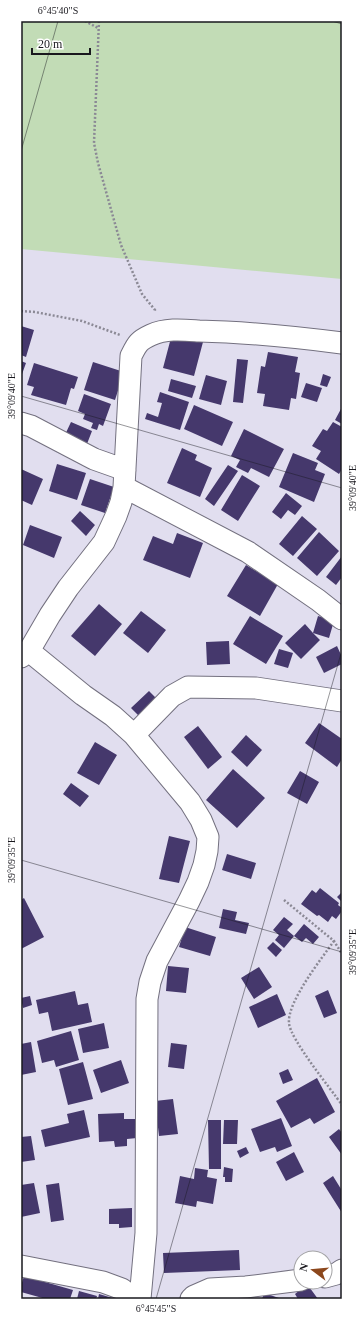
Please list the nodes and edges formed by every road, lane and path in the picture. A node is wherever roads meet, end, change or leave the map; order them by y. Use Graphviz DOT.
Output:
graph roads {
  1 [pos="85,21"];
  2 [pos="99,21"];
  3 [pos="98,28"];
  4 [pos="21,311"];
  5 [pos="138,342"];
  6 [pos="342,343"];
  7 [pos="21,423"];
  8 [pos="124,479"];
  9 [pos="342,619"];
  10 [pos="25,654"];
  11 [pos="342,701"];
  12 [pos="134,735"];
  13 [pos="284,900"];
  14 [pos="334,940"];
  15 [pos="342,954"];
  16 [pos="342,1105"];
  17 [pos="21,1266"];
  18 [pos="342,1270"];
  19 [pos="333,1275"];
  20 [pos="293,1281"];
  21 [pos="135,1299"];
  22 [pos="140,1299"];
  23 [pos="191,1299"];
  1 -- 3 [label="path"];
  2 -- 3 [label="path"];
  3 -- 5 [label="path"];
  4 -- 5 [label="path"];
  5 -- 6 [label="street"];
  5 -- 8 [label="street"];
  7 -- 8 [label="street"];
  8 -- 9 [label="street"];
  8 -- 10 [label="street"];
  10 -- 12 [label="street"];
  11 -- 12 [label="street"];
  12 -- 22 [label="street"];
  13 -- 14 [label="path"];
  14 -- 15 [label="path"];
  14 -- 16 [label="path"];
  17 -- 21 [label="street"];
  18 -- 19 [label="street"];
  20 -- 23 [label="street"];
}
